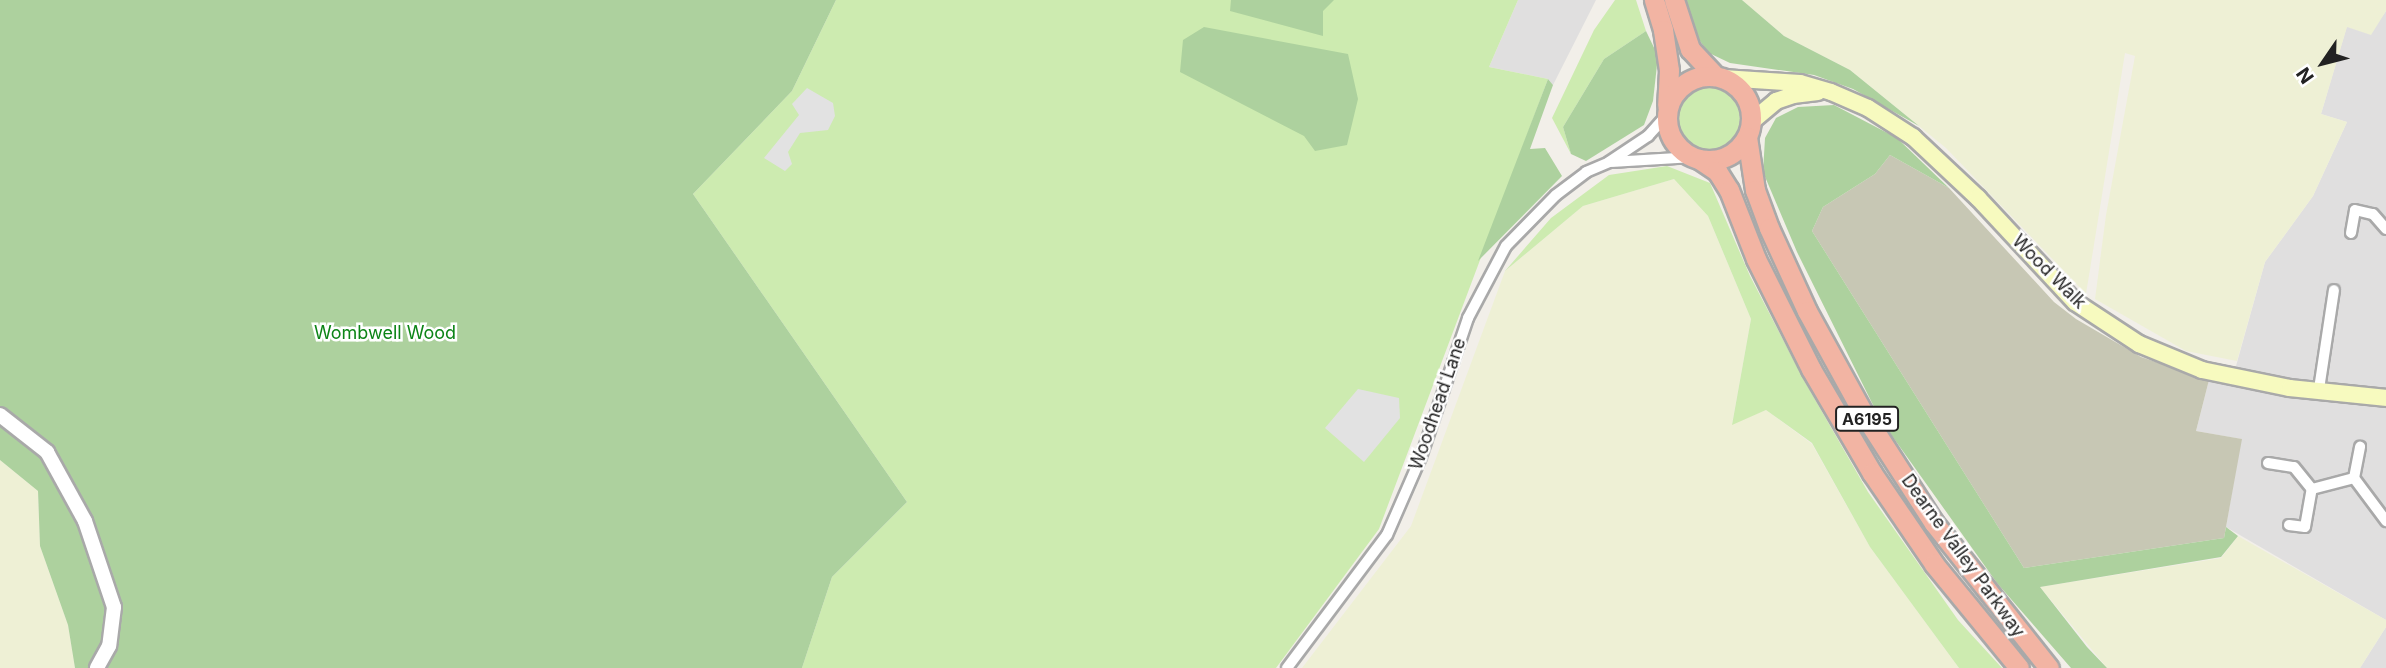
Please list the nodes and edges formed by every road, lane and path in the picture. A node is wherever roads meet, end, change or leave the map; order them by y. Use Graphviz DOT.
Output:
graph roads {
  1 [pos="1654,0"];
  2 [pos="1674,0"];
  3 [pos="1719,77"];
  4 [pos="1831,92"];
  5 [pos="1667,113"];
  6 [pos="1749,130"];
  7 [pos="1696,158"];
  8 [pos="1609,162"];
  9 [pos="2386,229"];
  10 [pos="2351,233"];
  11 [pos="2334,290"];
  12 [pos="2319,389"];
  13 [pos="2386,398"];
  14 [pos="0,415"];
  15 [pos="2360,447"];
  16 [pos="2267,463"];
  17 [pos="2354,478"];
  18 [pos="2312,489"];
  19 [pos="2386,521"];
  20 [pos="2290,525"];
  21 [pos="97,668"];
  22 [pos="1287,668"];
  23 [pos="2019,668"];
  24 [pos="2049,668"];
  1 -- 5 [label="highway, A6195"];
  2 -- 3 [label="highway, A6195"];
  3 -- 4 [label="main road, Wood Walk"];
  3 -- 5 [label="highway"];
  3 -- 6 [label="highway, A6195"];
  4 -- 6 [label="main road, Wood Walk"];
  4 -- 12 [label="main road, Wood Walk"];
  5 -- 7 [label="highway, A6195"];
  5 -- 8 [label="street, Woodhead Lane"];
  6 -- 7 [label="highway"];
  6 -- 24 [label="highway, Dearne Valley Parkway / A6195"];
  7 -- 8 [label="street, Woodhead Lane"];
  7 -- 23 [label="highway, Dearne Valley Parkway / A6195"];
  8 -- 22 [label="street, Woodhead Lane"];
  9 -- 10 [label="street"];
  11 -- 12 [label="street"];
  12 -- 13 [label="main road, Wood Walk"];
  14 -- 21 [label="street"];
  15 -- 17 [label="street"];
  16 -- 18 [label="street"];
  17 -- 18 [label="street"];
  17 -- 19 [label="street"];
  18 -- 20 [label="street"];
}
